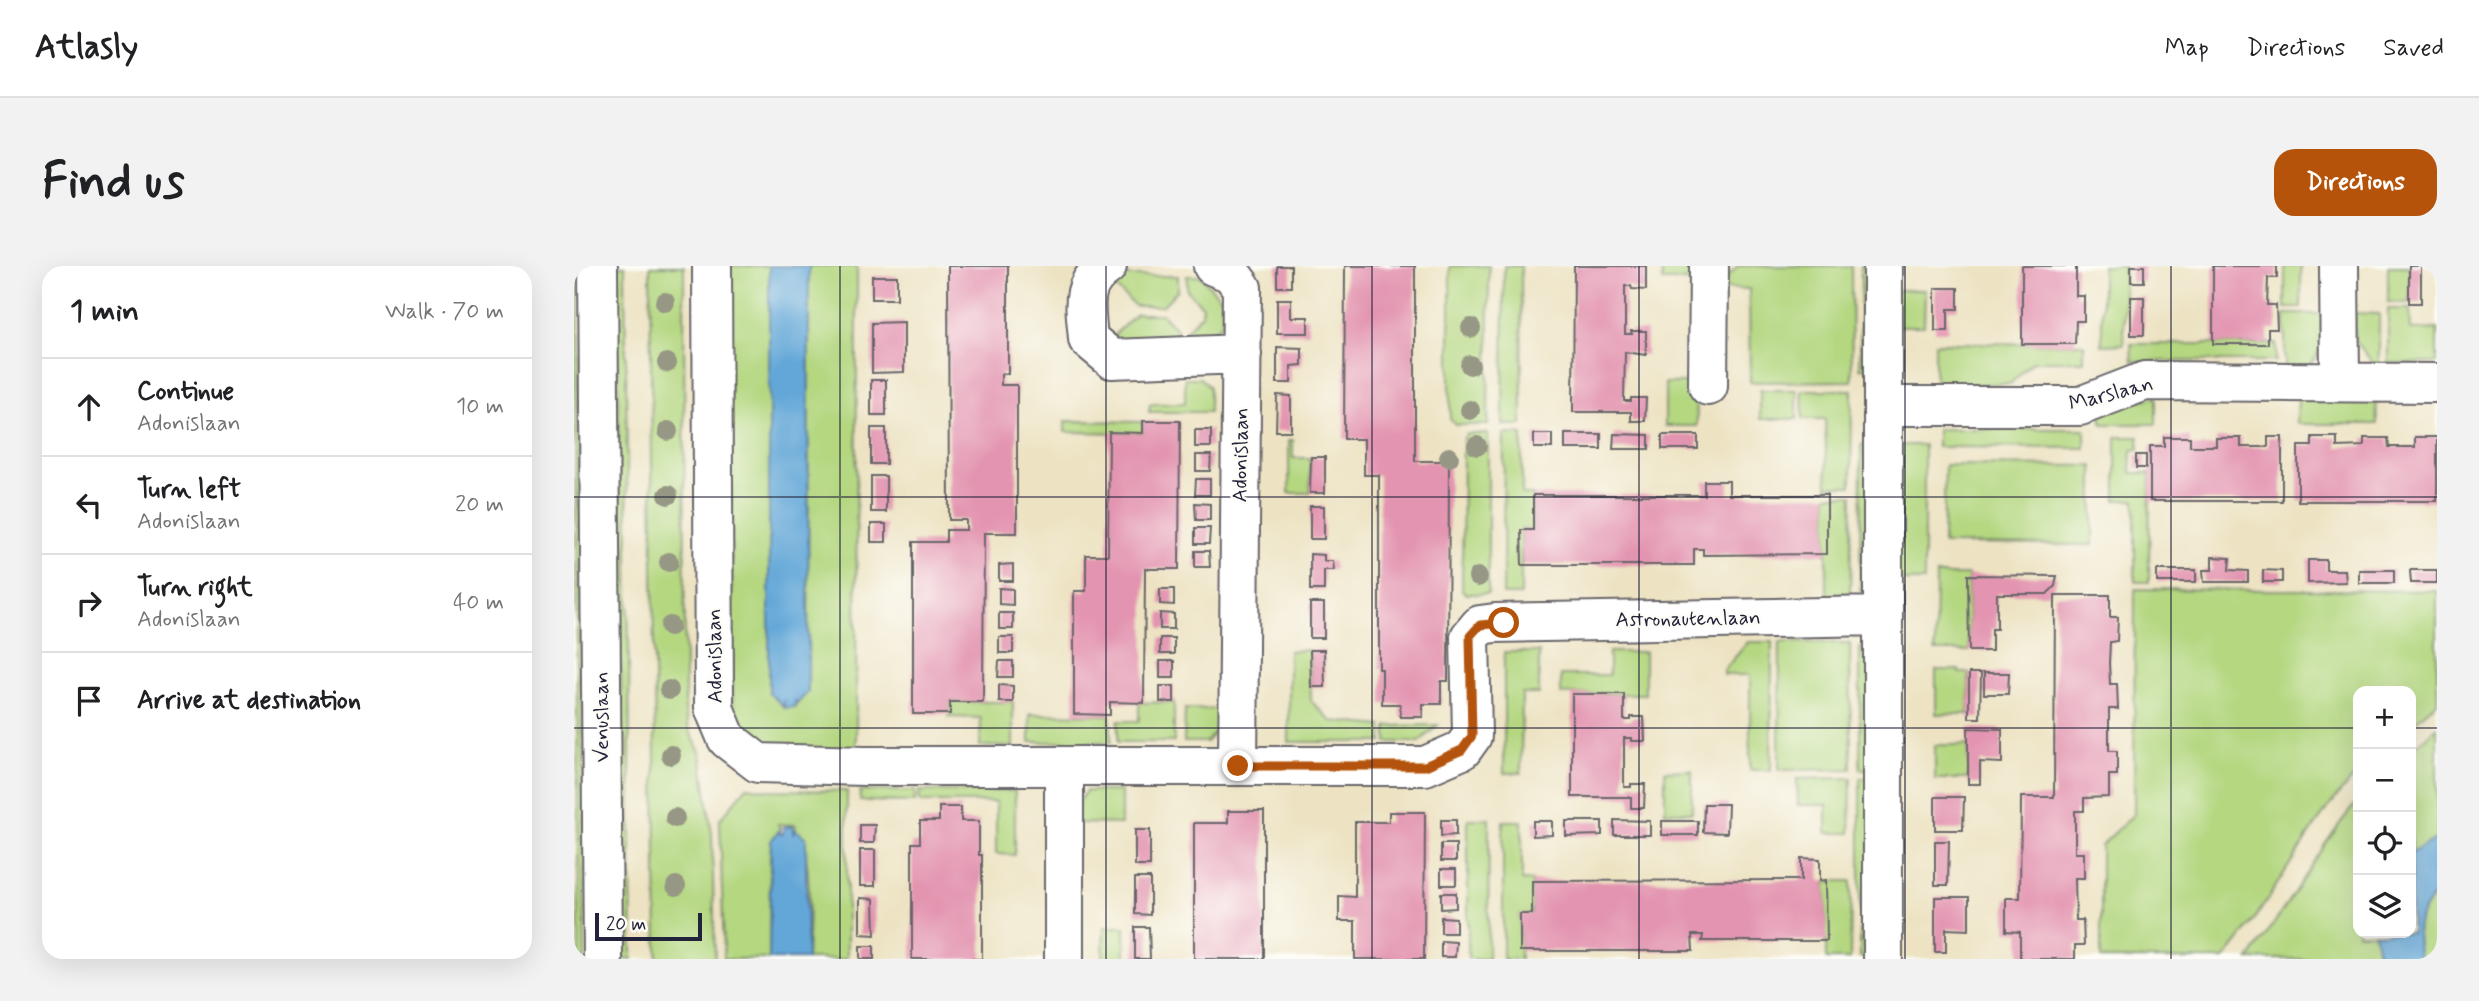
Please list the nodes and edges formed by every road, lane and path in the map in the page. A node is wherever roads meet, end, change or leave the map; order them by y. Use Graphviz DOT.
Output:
graph roads {
  1 [pos="598,266"];
  2 [pos="712,266"];
  3 [pos="1107,266"];
  4 [pos="1213,266"];
  5 [pos="1709,266"];
  6 [pos="1883,266"];
  7 [pos="2339,266"];
  8 [pos="1242,354"];
  9 [pos="2340,382"];
  10 [pos="2437,383"];
  11 [pos="1708,386"];
  12 [pos="1883,406"];
  13 [pos="1881,616"];
  14 [pos="1495,623"];
  15 [pos="1065,766"];
  16 [pos="1238,766"];
  17 [pos="603,959"];
  18 [pos="1064,959"];
  19 [pos="1883,959"];
  1 -- 17 [label="street, Venuslaan"];
  2 -- 15 [label="street, Adonislaan"];
  3 -- 8 [label="street"];
  4 -- 8 [label="street, Adonislaan"];
  5 -- 11 [label="street"];
  6 -- 12 [label="street"];
  7 -- 9 [label="street"];
  8 -- 16 [label="street, Adonislaan"];
  9 -- 10 [label="street, Marslaan"];
  9 -- 12 [label="street, Marslaan"];
  12 -- 13 [label="street"];
  13 -- 14 [label="street, Astronautenlaan"];
  13 -- 19 [label="street"];
  14 -- 16 [label="street, Adonislaan"];
  15 -- 16 [label="street, Adonislaan"];
  15 -- 18 [label="street"];
}
